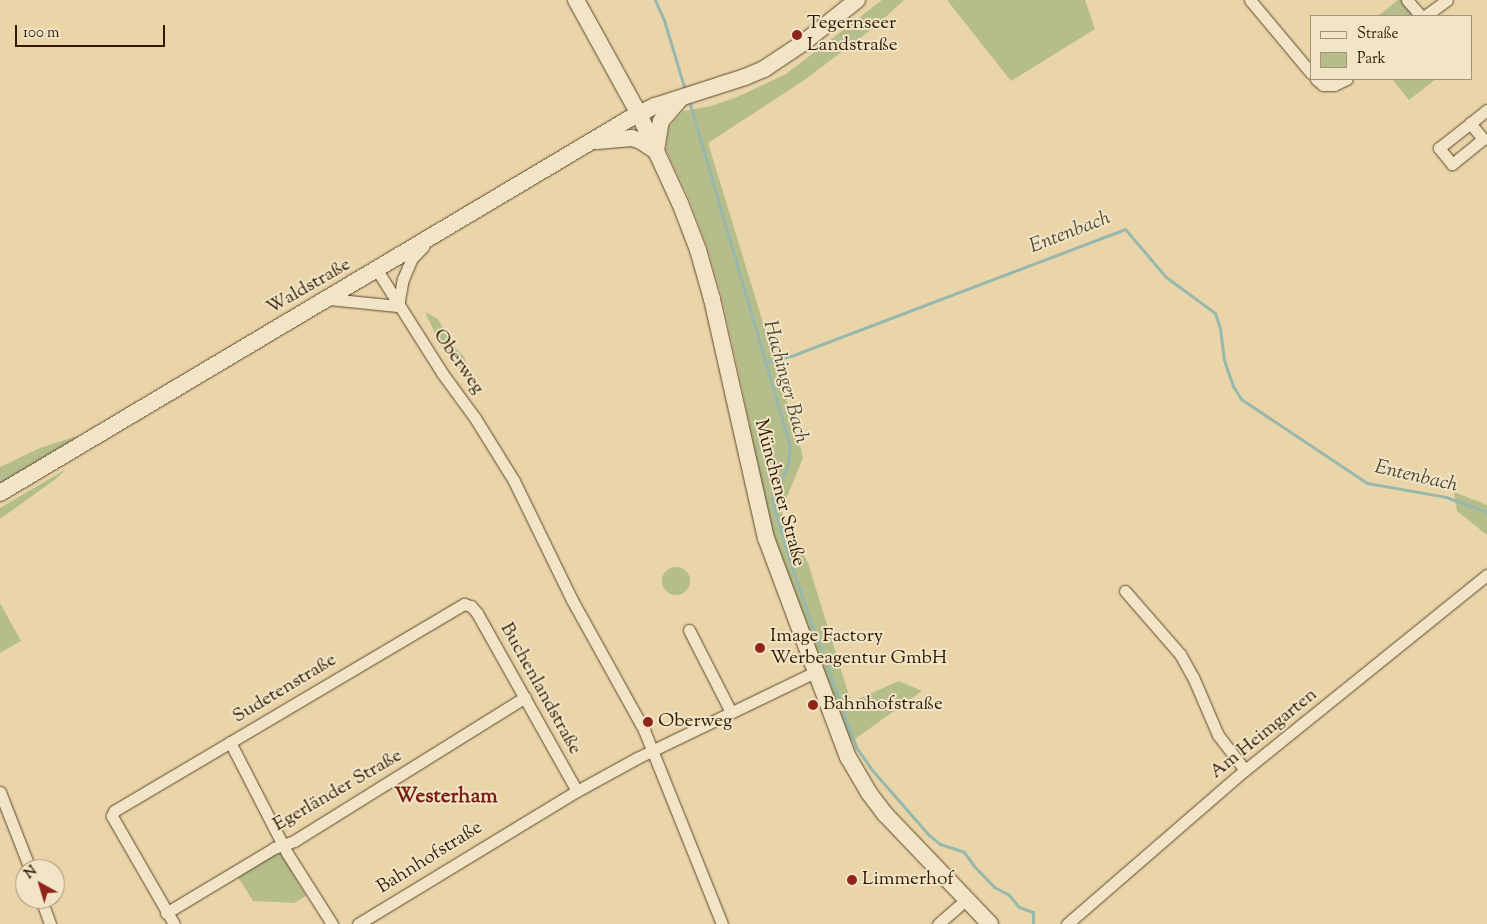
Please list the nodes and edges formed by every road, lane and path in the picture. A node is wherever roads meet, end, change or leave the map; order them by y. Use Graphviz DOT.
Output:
graph roads {
  1 [pos="576,0"];
  2 [pos="857,0"];
  3 [pos="1250,0"];
  4 [pos="1407,0"];
  5 [pos="1447,0"];
  6 [pos="1420,15"];
  7 [pos="1426,15"];
  8 [pos="1310,72"];
  9 [pos="1317,80"];
  10 [pos="1345,80"];
  11 [pos="626,89"];
  12 [pos="682,96"];
  13 [pos="1487,110"];
  14 [pos="639,114"];
  15 [pos="1470,123"];
  16 [pos="589,143"];
  17 [pos="656,151"];
  18 [pos="435,235"];
  19 [pos="377,270"];
  20 [pos="329,299"];
  21 [pos="398,306"];
  22 [pos="0,493"];
  23 [pos="1487,575"];
  24 [pos="1125,591"];
  25 [pos="471,606"];
  26 [pos="689,630"];
  27 [pos="815,672"];
  28 [pos="525,698"];
  29 [pos="731,712"];
  30 [pos="230,742"];
  31 [pos="653,751"];
  32 [pos="1245,770"];
  33 [pos="577,791"];
  34 [pos="0,792"];
  35 [pos="282,845"];
  36 [pos="26,859"];
  37 [pos="959,906"];
  38 [pos="45,909"];
  39 [pos="166,913"];
  40 [pos="50,924"];
  41 [pos="174,924"];
  42 [pos="332,924"];
  43 [pos="358,924"];
  44 [pos="722,924"];
  45 [pos="938,924"];
  46 [pos="990,924"];
  47 [pos="1067,924"];
  1 -- 11 [label="main road, Münchener Straße"];
  2 -- 12 [label="main road"];
  3 -- 8 [label="street"];
  4 -- 6 [label="street"];
  5 -- 7 [label="street"];
  9 -- 10 [label="street"];
  11 -- 14 [label="main road, Münchener Straße"];
  11 -- 16 [label="main road"];
  12 -- 14 [label="main road"];
  12 -- 17 [label="main road"];
  13 -- 15 [label="street"];
  14 -- 16 [label="main road, Waldstraße"];
  14 -- 17 [label="main road, Münchener Straße"];
  16 -- 17 [label="main road"];
  16 -- 18 [label="main road, Waldstraße"];
  17 -- 27 [label="main road, Münchener Straße"];
  18 -- 19 [label="main road, Waldstraße"];
  18 -- 21 [label="street"];
  19 -- 20 [label="main road, Waldstraße"];
  19 -- 21 [label="street, Oberweg"];
  20 -- 21 [label="street"];
  20 -- 22 [label="main road, Waldstraße"];
  21 -- 31 [label="street, Oberweg"];
  23 -- 32 [label="street, Am Heimgarten"];
  24 -- 32 [label="street"];
  25 -- 28 [label="street, Buchenlandstraße"];
  25 -- 30 [label="street, Sudetenstraße"];
  26 -- 29 [label="street"];
  27 -- 29 [label="street, Bahnhofstraße"];
  27 -- 46 [label="main road, Münchener Straße"];
  28 -- 33 [label="street, Buchenlandstraße"];
  28 -- 35 [label="street, Egerländer Straße"];
  29 -- 31 [label="street, Bahnhofstraße"];
  30 -- 35 [label="street"];
  30 -- 39 [label="street, Sudetenstraße"];
  31 -- 33 [label="street, Bahnhofstraße"];
  31 -- 44 [label="street, Oberweg"];
  32 -- 47 [label="street, Am Heimgarten"];
  33 -- 43 [label="street, Bahnhofstraße"];
  34 -- 36 [label="street"];
  35 -- 39 [label="street, Egerländer Straße"];
  35 -- 42 [label="street"];
  37 -- 45 [label="street"];
  38 -- 40 [label="street"];
  39 -- 41 [label="street"];
}
